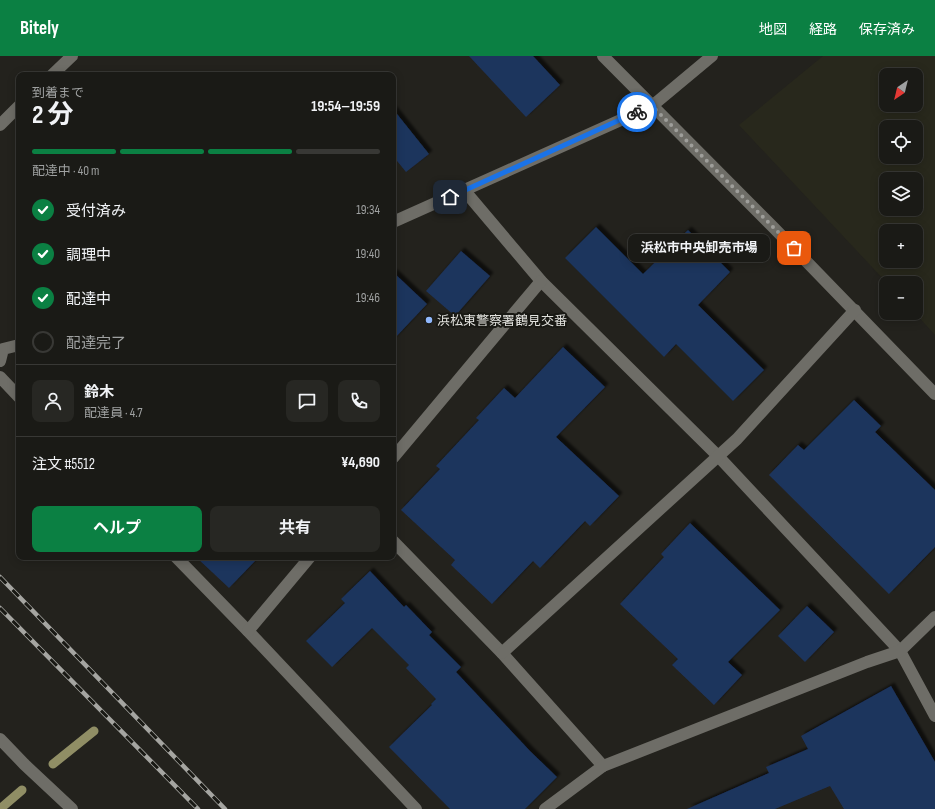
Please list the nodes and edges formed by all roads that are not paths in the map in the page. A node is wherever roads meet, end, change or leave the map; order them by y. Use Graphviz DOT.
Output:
graph roads {
  1 [pos="72,56"];
  2 [pos="603,56"];
  3 [pos="712,56"];
  4 [pos="55,72"];
  5 [pos="652,106"];
  6 [pos="16,109"];
  7 [pos="0,125"];
  8 [pos="464,190"];
  9 [pos="396,221"];
  10 [pos="541,281"];
  11 [pos="855,310"];
  12 [pos="16,346"];
  13 [pos="0,361"];
  14 [pos="0,377"];
  15 [pos="16,394"];
  16 [pos="935,394"];
  17 [pos="396,454"];
  18 [pos="718,456"];
  19 [pos="396,544"];
  20 [pos="179,560"];
  21 [pos="307,560"];
  22 [pos="935,617"];
  23 [pos="248,631"];
  24 [pos="900,651"];
  25 [pos="502,653"];
  26 [pos="935,716"];
  27 [pos="0,739"];
  28 [pos="603,766"];
  29 [pos="72,809"];
  30 [pos="416,809"];
  31 [pos="545,809"];
  1 -- 4 [label="street"];
  2 -- 5 [label="street"];
  3 -- 5 [label="street"];
  5 -- 8 [label="street"];
  5 -- 11 [label="street"];
  6 -- 7 [label="street"];
  8 -- 9 [label="street"];
  8 -- 10 [label="street"];
  10 -- 17 [label="street"];
  10 -- 18 [label="street"];
  11 -- 16 [label="street"];
  11 -- 18 [label="street"];
  12 -- 13 [label="street"];
  14 -- 15 [label="street"];
  18 -- 24 [label="street"];
  18 -- 25 [label="street"];
  19 -- 25 [label="street"];
  20 -- 23 [label="street"];
  21 -- 23 [label="street"];
  22 -- 24 [label="street"];
  23 -- 30 [label="street"];
  24 -- 26 [label="street"];
  24 -- 28 [label="street"];
  25 -- 28 [label="street"];
  27 -- 29 [label="street"];
  28 -- 31 [label="street"];
}
